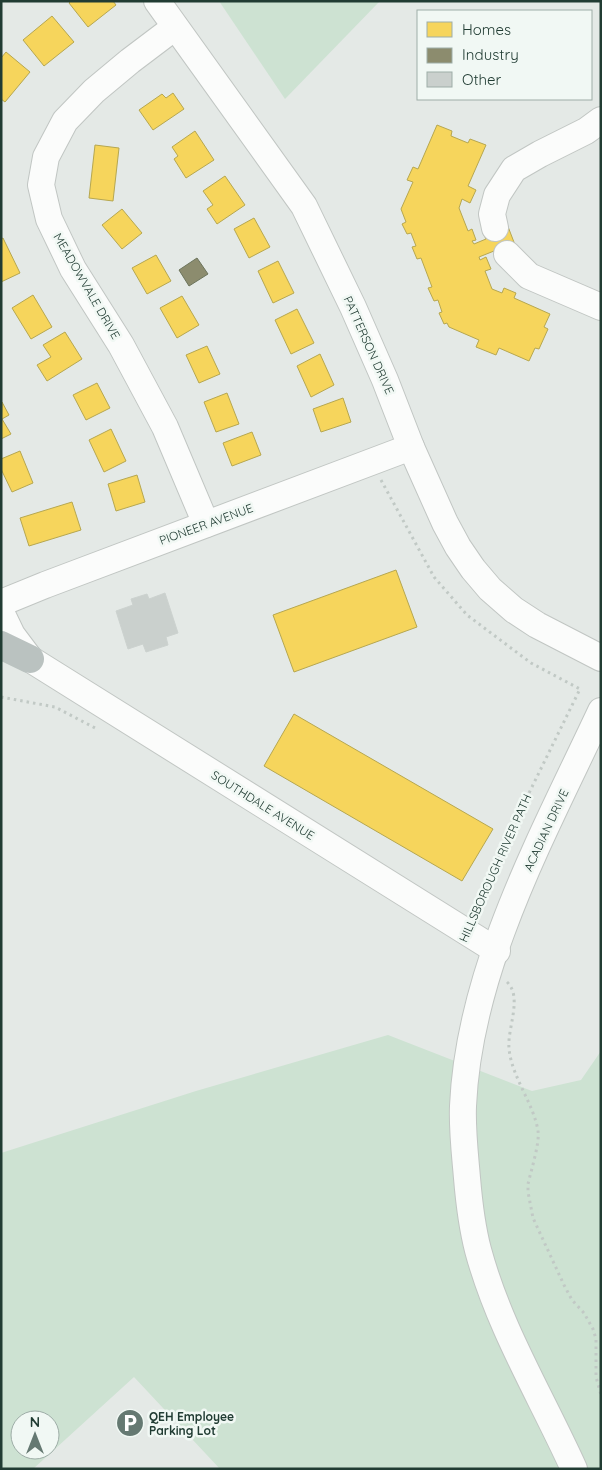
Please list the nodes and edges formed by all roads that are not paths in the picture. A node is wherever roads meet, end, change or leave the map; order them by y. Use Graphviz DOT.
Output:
graph roads {
  1 [pos="157,1"];
  2 [pos="175,28"];
  3 [pos="601,120"];
  4 [pos="495,228"];
  5 [pos="507,254"];
  6 [pos="601,307"];
  7 [pos="411,447"];
  8 [pos="206,524"];
  9 [pos="1,603"];
  10 [pos="1,612"];
  11 [pos="1,645"];
  12 [pos="601,658"];
  13 [pos="30,659"];
  14 [pos="601,711"];
  15 [pos="492,961"];
  16 [pos="574,1469"];
  1 -- 2 [label="street, PATTERSON DRIVE"];
  2 -- 7 [label="street, PATTERSON DRIVE"];
  2 -- 8 [label="street, MEADOWVALE DRIVE"];
  3 -- 4 [label="street"];
  5 -- 6 [label="street"];
  7 -- 8 [label="street, PIONEER AVENUE"];
  7 -- 12 [label="street, PATTERSON DRIVE"];
  8 -- 9 [label="street, PIONEER AVENUE"];
  10 -- 13 [label="street"];
  11 -- 13 [label="highway"];
  13 -- 15 [label="street, SOUTHDALE AVENUE"];
  14 -- 15 [label="street, ACADIAN DRIVE"];
  15 -- 16 [label="street, ACADIAN DRIVE"];
}
